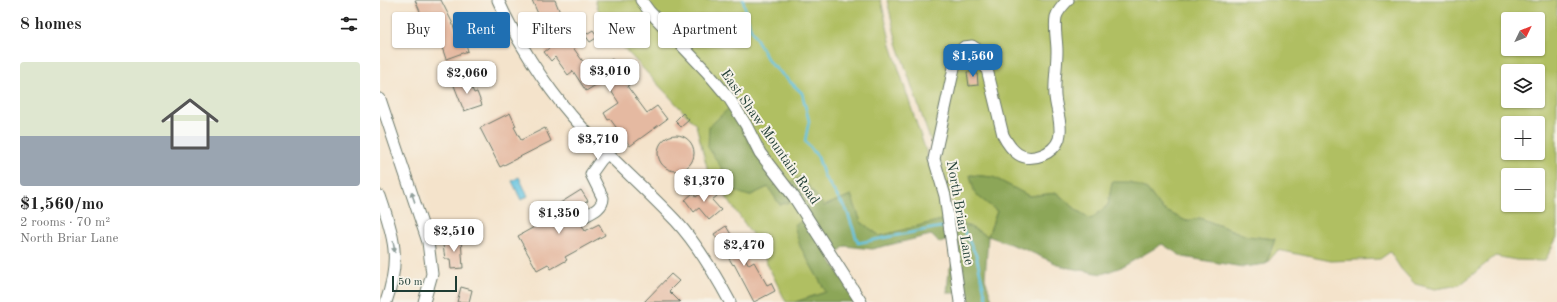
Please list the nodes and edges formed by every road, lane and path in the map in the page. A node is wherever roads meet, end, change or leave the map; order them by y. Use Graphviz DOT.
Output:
graph roads {
  1 [pos="498,0"];
  2 [pos="641,0"];
  3 [pos="1068,0"];
  4 [pos="380,99"];
  5 [pos="607,154"];
  6 [pos="380,196"];
  7 [pos="582,218"];
  8 [pos="386,302"];
  9 [pos="424,302"];
  10 [pos="730,302"];
  11 [pos="861,302"];
  12 [pos="960,302"];
  1 -- 5 [label="street"];
  2 -- 11 [label="street, East Shaw Mountain Road"];
  3 -- 12 [label="street, North Briar Lane"];
  9 -- 4 [label="street, one-way"];
  5 -- 7 [label="street"];
  5 -- 10 [label="street"];
  6 -- 8 [label="street, one-way"];
}
